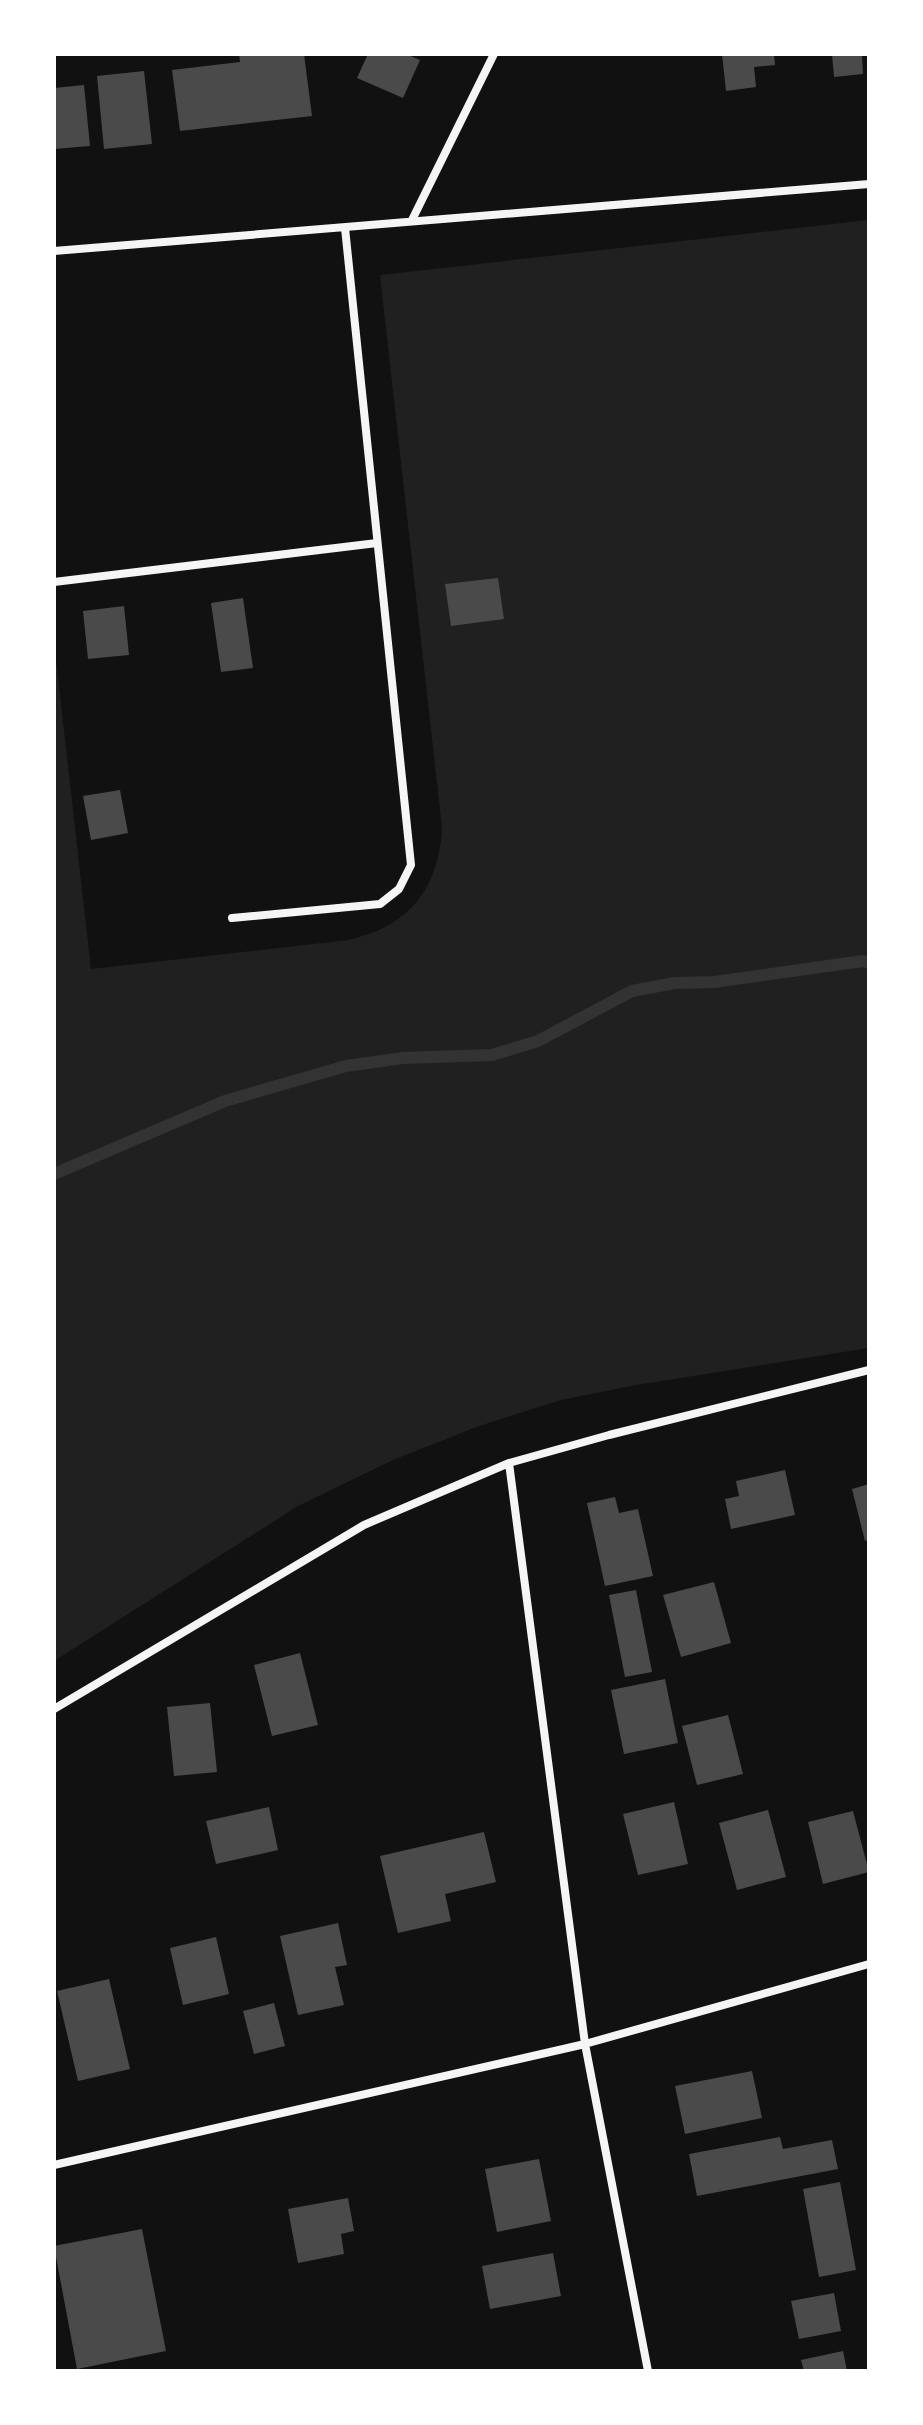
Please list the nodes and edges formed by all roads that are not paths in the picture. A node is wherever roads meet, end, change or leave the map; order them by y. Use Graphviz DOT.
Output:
graph roads {
  1 [pos="494,54"];
  2 [pos="869,184"];
  3 [pos="412,220"];
  4 [pos="345,228"];
  5 [pos="54,251"];
  6 [pos="377,543"];
  7 [pos="54,582"];
  8 [pos="232,918"];
  9 [pos="869,1370"];
  10 [pos="509,1463"];
  11 [pos="54,1709"];
  12 [pos="869,1964"];
  13 [pos="585,2044"];
  14 [pos="54,2165"];
  15 [pos="648,2371"];
  1 -- 3 [label="street"];
  2 -- 3 [label="street"];
  3 -- 4 [label="street"];
  4 -- 5 [label="street"];
  4 -- 6 [label="street"];
  6 -- 7 [label="street"];
  6 -- 8 [label="street"];
  9 -- 10 [label="street"];
  10 -- 11 [label="street"];
  10 -- 13 [label="street"];
  12 -- 13 [label="street"];
  13 -- 14 [label="street"];
  13 -- 15 [label="street"];
}
